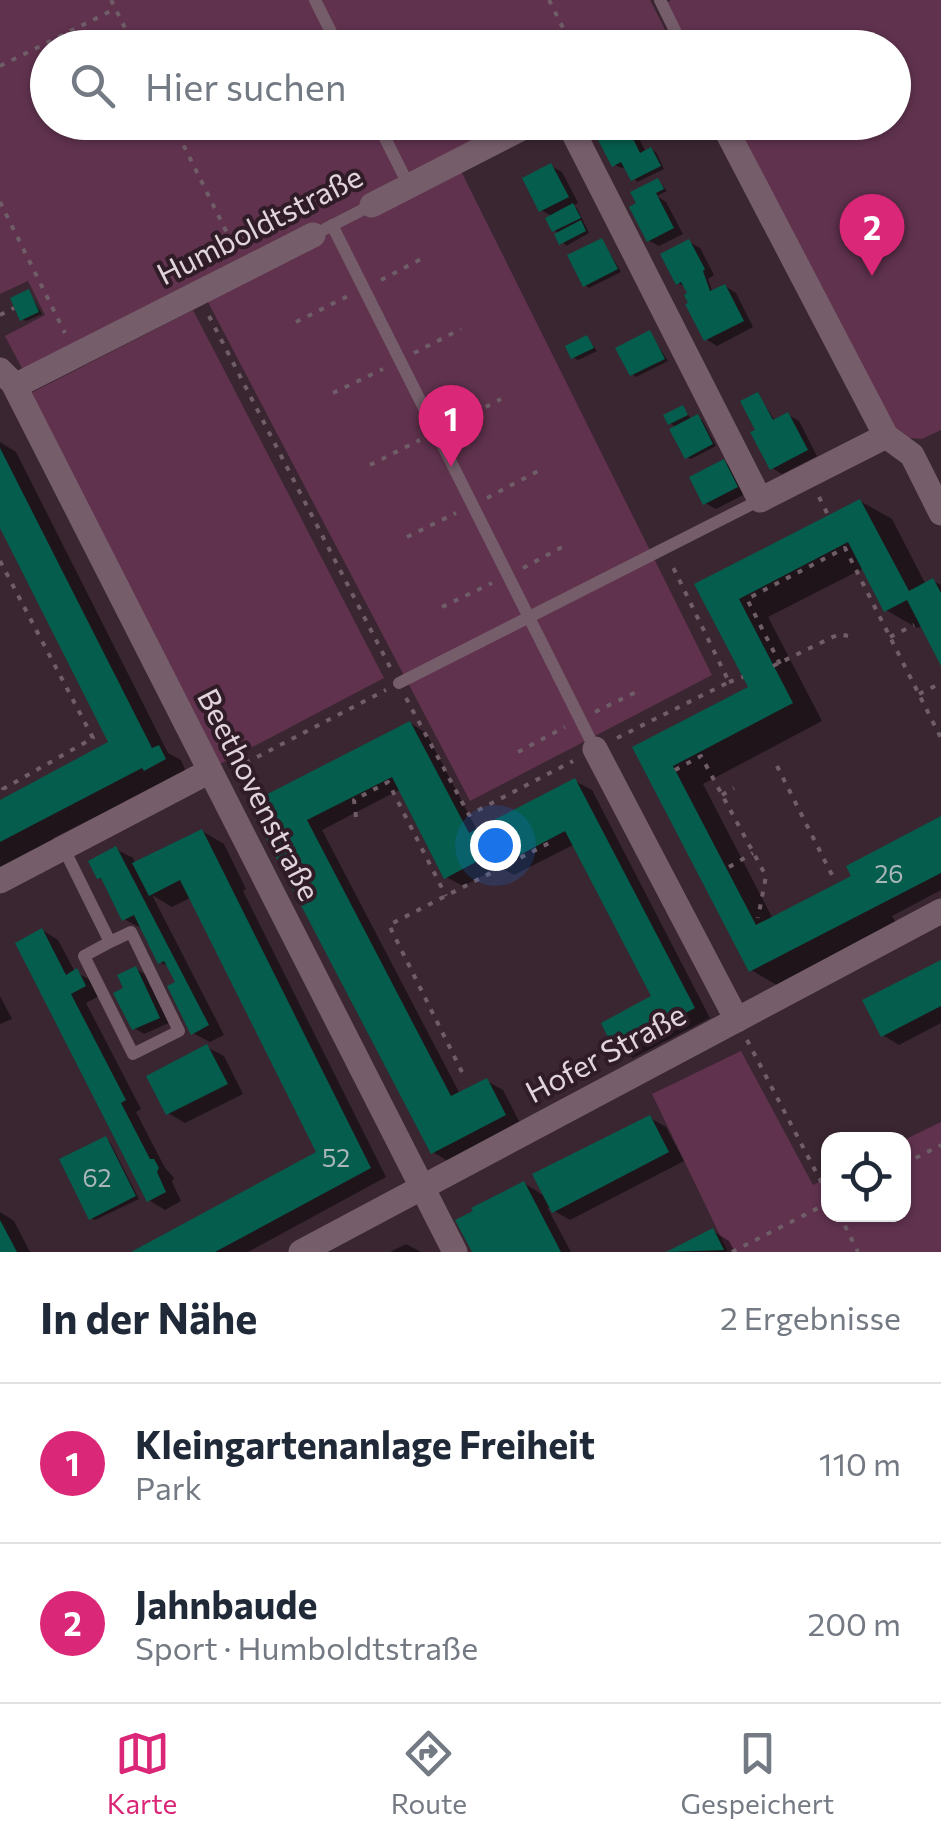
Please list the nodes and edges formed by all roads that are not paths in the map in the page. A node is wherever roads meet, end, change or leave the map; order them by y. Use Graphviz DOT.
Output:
graph roads {
  1 [pos="315,0"];
  2 [pos="660,0"];
  3 [pos="330,30"];
  4 [pos="675,30"];
  5 [pos="386,140"];
  6 [pos="499,140"];
  7 [pos="577,140"];
  8 [pos="731,140"];
  9 [pos="409,186"];
  10 [pos="372,205"];
  11 [pos="323,230"];
  12 [pos="7,378"];
  13 [pos="886,436"];
  14 [pos="760,500"];
  15 [pos="941,513"];
  16 [pos="530,617"];
  17 [pos="398,683"];
  18 [pos="595,749"];
  19 [pos="212,776"];
  20 [pos="63,848"];
  21 [pos="0,881"];
  22 [pos="941,911"];
  23 [pos="110,942"];
  24 [pos="737,1020"];
  25 [pos="422,1189"];
  26 [pos="301,1252"];
  27 [pos="454,1252"];
  1 -- 3 [label="lane"];
  2 -- 4 [label="lane"];
  5 -- 9 [label="lane"];
  6 -- 9 [label="street, Humboldtstraße"];
  7 -- 14 [label="street"];
  8 -- 13 [label="street"];
  9 -- 10 [label="street, Humboldtstraße"];
  10 -- 11 [label="lane, Humboldtstraße"];
  11 -- 12 [label="street, Humboldtstraße"];
  11 -- 16 [label="lane"];
  12 -- 19 [label="street, Beethovenstraße"];
  13 -- 14 [label="street"];
  13 -- 15 [label="street"];
  14 -- 16 [label="lane"];
  16 -- 17 [label="lane"];
  16 -- 18 [label="lane"];
  18 -- 24 [label="street"];
  19 -- 20 [label="street"];
  19 -- 25 [label="street, Beethovenstraße"];
  20 -- 21 [label="street"];
  20 -- 23 [label="lane"];
  22 -- 24 [label="street, Hofer Straße"];
  23 -- 23 [label="lane"];
  24 -- 25 [label="street, Hofer Straße"];
  25 -- 26 [label="street, Hofer Straße"];
  25 -- 27 [label="street, Beethovenstraße"];
}
